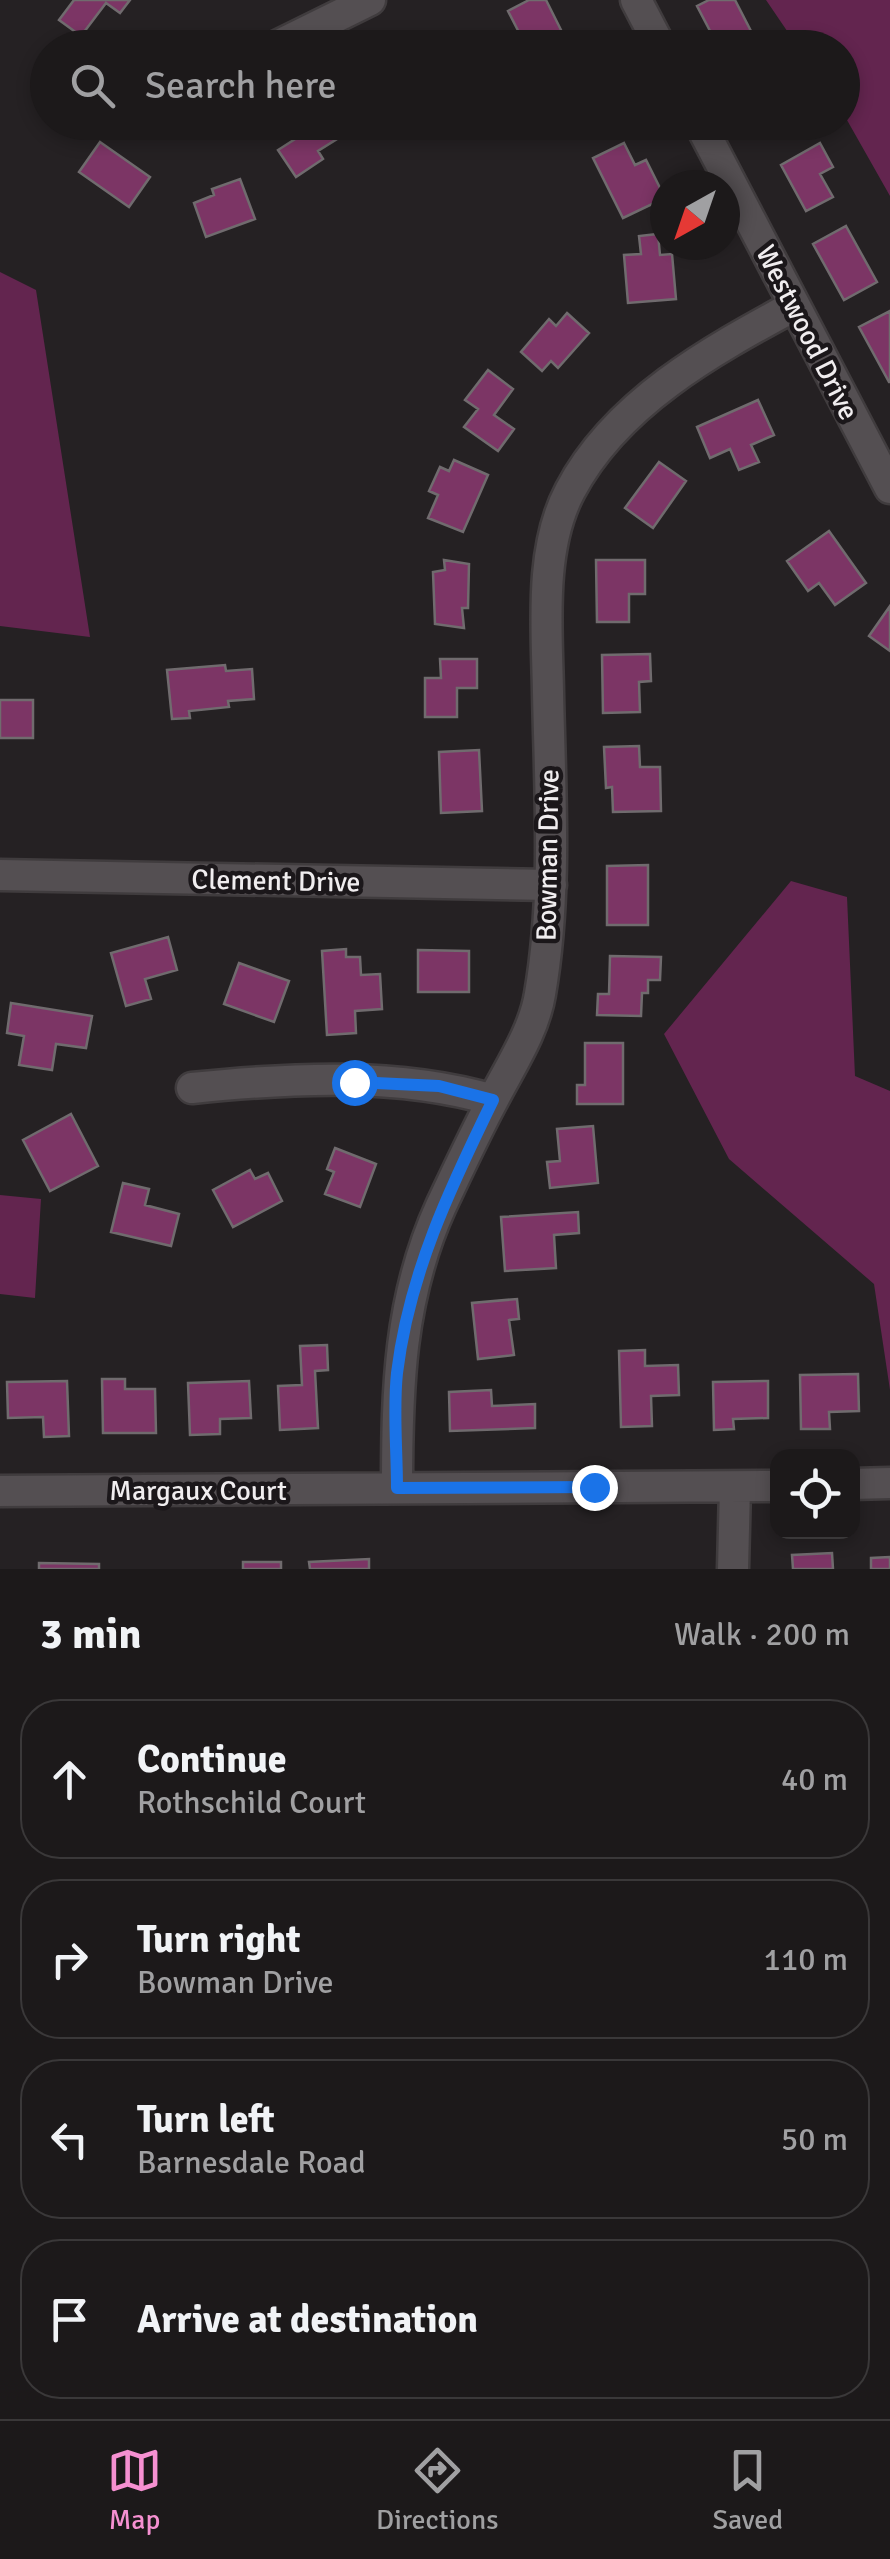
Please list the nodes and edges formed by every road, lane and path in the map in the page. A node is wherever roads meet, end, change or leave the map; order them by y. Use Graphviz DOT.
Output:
graph roads {
  1 [pos="370,0"];
  2 [pos="636,0"];
  3 [pos="309,30"];
  4 [pos="652,30"];
  5 [pos="709,140"];
  6 [pos="794,306"];
  7 [pos="890,488"];
  8 [pos="0,875"];
  9 [pos="551,885"];
  10 [pos="192,1088"];
  11 [pos="493,1100"];
  12 [pos="890,1483"];
  13 [pos="860,1484"];
  14 [pos="770,1486"];
  15 [pos="735,1487"];
  16 [pos="397,1488"];
  17 [pos="0,1491"];
  18 [pos="733,1569"];
  1 -- 3 [label="street"];
  2 -- 4 [label="street"];
  5 -- 6 [label="street, Westwood Drive"];
  6 -- 7 [label="street, Westwood Drive"];
  6 -- 9 [label="street, Bowman Drive"];
  8 -- 9 [label="street, Clement Drive"];
  9 -- 11 [label="street, Bowman Drive"];
  10 -- 11 [label="street"];
  11 -- 16 [label="street, Bowman Drive"];
  12 -- 13 [label="street"];
  14 -- 15 [label="street, Margaux Court"];
  15 -- 16 [label="street, Margaux Court"];
  15 -- 18 [label="street"];
  16 -- 17 [label="street, Margaux Court"];
}
